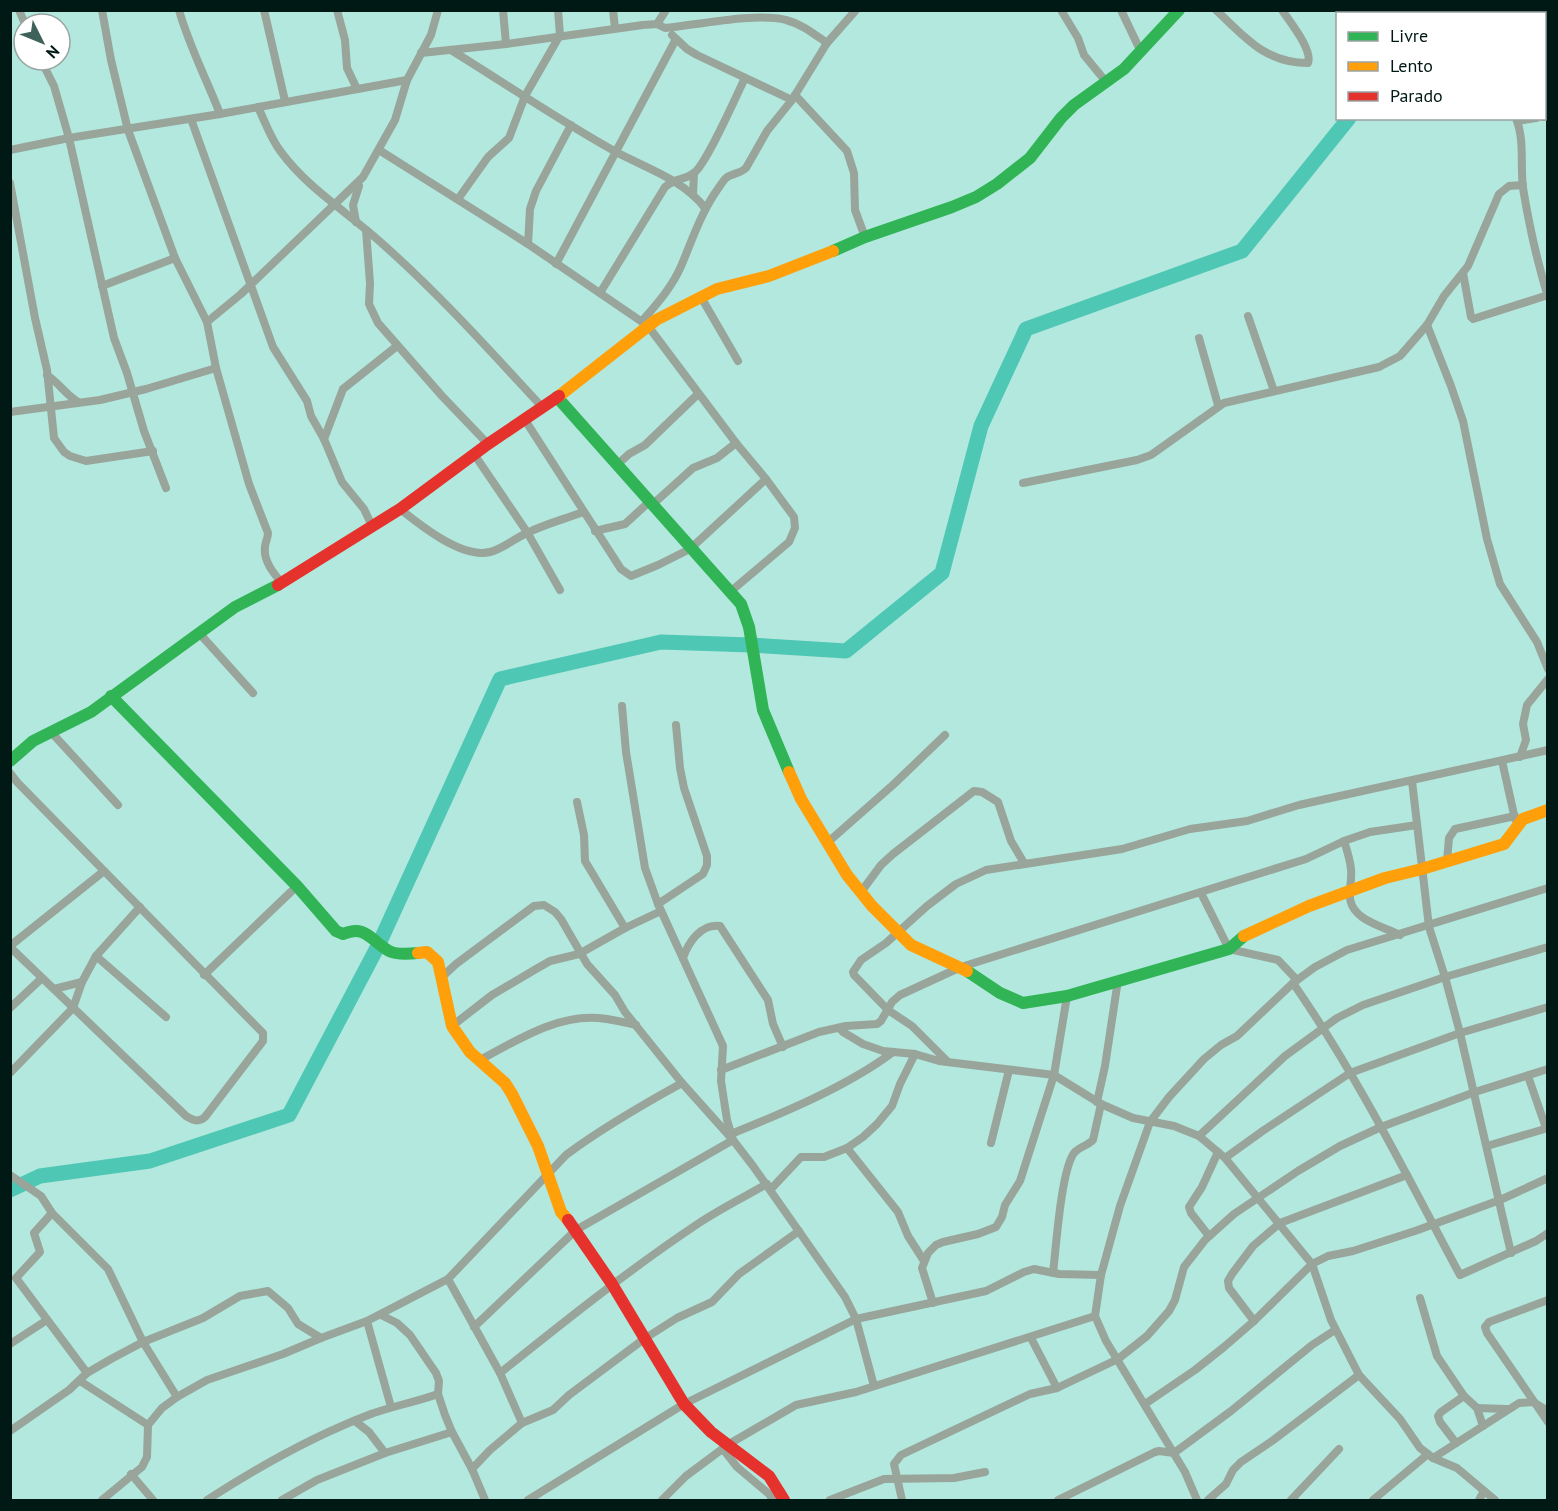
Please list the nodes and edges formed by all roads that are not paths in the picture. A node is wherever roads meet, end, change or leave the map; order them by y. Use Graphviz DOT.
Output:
graph roads {
  1 [pos="102,10"];
  2 [pos="179,10"];
  3 [pos="264,10"];
  4 [pos="337,10"];
  5 [pos="438,10"];
  6 [pos="502,10"];
  7 [pos="558,10"];
  8 [pos="613,10"];
  9 [pos="666,10"];
  10 [pos="856,10"];
  11 [pos="1061,10"];
  12 [pos="1121,10"];
  13 [pos="1179,10"];
  14 [pos="1216,10"];
  15 [pos="1282,10"];
  16 [pos="661,26"];
  17 [pos="615,28"];
  18 [pos="560,35"];
  19 [pos="676,39"];
  20 [pos="826,43"];
  21 [pos="506,44"];
  22 [pos="451,50"];
  23 [pos="1141,52"];
  24 [pos="421,53"];
  25 [pos="47,72"];
  26 [pos="745,78"];
  27 [pos="407,80"];
  28 [pos="1107,83"];
  29 [pos="357,89"];
  30 [pos="525,96"];
  31 [pos="794,98"];
  32 [pos="285,101"];
  33 [pos="258,107"];
  34 [pos="220,114"];
  35 [pos="191,119"];
  36 [pos="1517,120"];
  37 [pos="571,125"];
  38 [pos="128,130"];
  39 [pos="69,138"];
  40 [pos="10,150"];
  41 [pos="380,150"];
  42 [pos="616,152"];
  43 [pos="694,173"];
  44 [pos="363,177"];
  45 [pos="672,181"];
  46 [pos="10,183"];
  47 [pos="1523,185"];
  48 [pos="693,195"];
  49 [pos="458,199"];
  50 [pos="334,204"];
  51 [pos="705,208"];
  52 [pos="356,222"];
  53 [pos="366,230"];
  54 [pos="865,237"];
  55 [pos="528,244"];
  56 [pos="175,258"];
  57 [pos="556,264"];
  58 [pos="1463,273"];
  59 [pos="249,284"];
  60 [pos="102,285"];
  61 [pos="600,293"];
  62 [pos="1547,296"];
  63 [pos="700,297"];
  64 [pos="1248,316"];
  65 [pos="207,322"];
  66 [pos="645,323"];
  67 [pos="1427,325"];
  68 [pos="1199,338"];
  69 [pos="397,346"];
  70 [pos="738,361"];
  71 [pos="216,368"];
  72 [pos="47,375"];
  73 [pos="1274,391"];
  74 [pos="133,392"];
  75 [pos="698,394"];
  76 [pos="557,397"];
  77 [pos="78,402"];
  78 [pos="1218,405"];
  79 [pos="50,407"];
  80 [pos="543,408"];
  81 [pos="10,412"];
  82 [pos="525,420"];
  83 [pos="324,439"];
  84 [pos="736,443"];
  85 [pos="488,444"];
  86 [pos="153,452"];
  87 [pos="474,454"];
  88 [pos="618,464"];
  89 [pos="766,479"];
  90 [pos="1023,483"];
  91 [pos="166,488"];
  92 [pos="651,504"];
  93 [pos="400,509"];
  94 [pos="583,512"];
  95 [pos="372,526"];
  96 [pos="595,531"];
  97 [pos="527,532"];
  98 [pos="690,549"];
  99 [pos="282,584"];
  100 [pos="560,590"];
  101 [pos="730,592"];
  102 [pos="200,633"];
  103 [pos="1548,669"];
  104 [pos="1548,679"];
  105 [pos="254,693"];
  106 [pos="111,696"];
  107 [pos="622,706"];
  108 [pos="676,725"];
  109 [pos="51,732"];
  110 [pos="945,735"];
  111 [pos="1526,740"];
  112 [pos="1543,751"];
  113 [pos="1520,757"];
  114 [pos="10,760"];
  115 [pos="1502,761"];
  116 [pos="10,773"];
  117 [pos="1412,781"];
  118 [pos="577,802"];
  119 [pos="118,805"];
  120 [pos="1548,810"];
  121 [pos="1516,822"];
  122 [pos="1417,825"];
  123 [pos="1344,841"];
  124 [pos="827,843"];
  125 [pos="1447,861"];
  126 [pos="1024,863"];
  127 [pos="1422,869"];
  128 [pos="104,871"];
  129 [pos="297,886"];
  130 [pos="1548,888"];
  131 [pos="1348,891"];
  132 [pos="861,892"];
  133 [pos="1201,893"];
  134 [pos="140,907"];
  135 [pos="660,908"];
  136 [pos="1428,927"];
  137 [pos="625,928"];
  138 [pos="898,933"];
  139 [pos="1400,935"];
  140 [pos="10,946"];
  141 [pos="1548,947"];
  142 [pos="1229,949"];
  143 [pos="579,954"];
  144 [pos="96,956"];
  145 [pos="683,958"];
  146 [pos="438,962"];
  147 [pos="456,964"];
  148 [pos="961,967"];
  149 [pos="204,975"];
  150 [pos="442,977"];
  151 [pos="1445,977"];
  152 [pos="42,978"];
  153 [pos="1118,980"];
  154 [pos="82,982"];
  155 [pos="1295,982"];
  156 [pos="54,989"];
  157 [pos="1067,996"];
  158 [pos="1548,1007"];
  159 [pos="10,1008"];
  160 [pos="73,1008"];
  161 [pos="888,1010"];
  162 [pos="166,1017"];
  163 [pos="636,1025"];
  164 [pos="452,1026"];
  165 [pos="1323,1027"];
  166 [pos="839,1028"];
  167 [pos="1461,1033"];
  168 [pos="783,1047"];
  169 [pos="893,1052"];
  170 [pos="915,1054"];
  171 [pos="480,1060"];
  172 [pos="947,1061"];
  173 [pos="1548,1069"];
  174 [pos="12,1070"];
  175 [pos="721,1070"];
  176 [pos="1009,1070"];
  177 [pos="1350,1073"];
  178 [pos="1054,1075"];
  179 [pos="1528,1076"];
  180 [pos="682,1083"];
  181 [pos="1475,1092"];
  182 [pos="1099,1103"];
  183 [pos="1150,1122"];
  184 [pos="1381,1127"];
  185 [pos="1547,1128"];
  186 [pos="1199,1136"];
  187 [pos="732,1137"];
  188 [pos="991,1143"];
  189 [pos="1487,1146"];
  190 [pos="846,1148"];
  191 [pos="1222,1155"];
  192 [pos="547,1174"];
  193 [pos="10,1175"];
  194 [pos="1407,1175"];
  195 [pos="1548,1178"];
  196 [pos="769,1187"];
  197 [pos="1259,1197"];
  198 [pos="1500,1200"];
  199 [pos="52,1213"];
  200 [pos="1280,1223"];
  201 [pos="1433,1224"];
  202 [pos="576,1230"];
  203 [pos="799,1231"];
  204 [pos="1548,1233"];
  205 [pos="1209,1236"];
  206 [pos="1511,1253"];
  207 [pos="924,1261"];
  208 [pos="1312,1264"];
  209 [pos="1053,1274"];
  210 [pos="1101,1275"];
  211 [pos="448,1279"];
  212 [pos="612,1284"];
  213 [pos="1420,1298"];
  214 [pos="1548,1300"];
  215 [pos="933,1303"];
  216 [pos="381,1315"];
  217 [pos="1095,1316"];
  218 [pos="856,1319"];
  219 [pos="47,1320"];
  220 [pos="368,1321"];
  221 [pos="1254,1321"];
  222 [pos="474,1328"];
  223 [pos="1335,1329"];
  224 [pos="321,1338"];
  225 [pos="1030,1338"];
  226 [pos="644,1339"];
  227 [pos="143,1342"];
  228 [pos="10,1344"];
  229 [pos="1118,1359"];
  230 [pos="87,1373"];
  231 [pos="500,1373"];
  232 [pos="1359,1375"];
  233 [pos="80,1381"];
  234 [pos="874,1386"];
  235 [pos="1057,1388"];
  236 [pos="438,1394"];
  237 [pos="1464,1396"];
  238 [pos="177,1397"];
  239 [pos="1533,1402"];
  240 [pos="684,1404"];
  241 [pos="1145,1404"];
  242 [pos="391,1407"];
  243 [pos="1477,1408"];
  244 [pos="1507,1409"];
  245 [pos="1548,1410"];
  246 [pos="369,1415"];
  247 [pos="355,1421"];
  248 [pos="1548,1422"];
  249 [pos="522,1423"];
  250 [pos="148,1425"];
  251 [pos="1483,1426"];
  252 [pos="10,1431"];
  253 [pos="369,1432"];
  254 [pos="452,1432"];
  255 [pos="1456,1443"];
  256 [pos="726,1446"];
  257 [pos="1339,1449"];
  258 [pos="385,1453"];
  259 [pos="1174,1453"];
  260 [pos="1431,1456"];
  261 [pos="472,1469"];
  262 [pos="985,1472"];
  263 [pos="131,1474"];
  264 [pos="896,1478"];
  265 [pos="856,1490"];
  266 [pos="1484,1491"];
  267 [pos="102,1500"];
  268 [pos="153,1500"];
  269 [pos="207,1500"];
  270 [pos="282,1500"];
  271 [pos="485,1500"];
  272 [pos="528,1500"];
  273 [pos="662,1500"];
  274 [pos="774,1500"];
  275 [pos="784,1500"];
  276 [pos="830,1500"];
  277 [pos="857,1500"];
  278 [pos="902,1500"];
  279 [pos="1058,1500"];
  280 [pos="1197,1500"];
  281 [pos="1208,1500"];
  282 [pos="1291,1500"];
  283 [pos="1373,1500"];
  284 [pos="1479,1500"];
  285 [pos="1495,1500"];
  1 -- 38 [label="street"];
  2 -- 34 [label="street"];
  3 -- 32 [label="street"];
  4 -- 29 [label="street"];
  5 -- 24 [label="street"];
  6 -- 21 [label="street"];
  7 -- 18 [label="street"];
  8 -- 17 [label="street"];
  9 -- 16 [label="street"];
  10 -- 20 [label="street"];
  11 -- 28 [label="street"];
  12 -- 23 [label="street"];
  13 -- 23 [label="street"];
  14 -- 15 [label="street"];
  16 -- 17 [label="street"];
  16 -- 19 [label="street"];
  16 -- 20 [label="street"];
  17 -- 18 [label="street"];
  18 -- 21 [label="street"];
  18 -- 30 [label="street"];
  19 -- 26 [label="street"];
  19 -- 42 [label="street"];
  20 -- 31 [label="street"];
  21 -- 22 [label="street"];
  22 -- 24 [label="street"];
  22 -- 30 [label="street"];
  23 -- 28 [label="street"];
  24 -- 27 [label="street"];
  25 -- 39 [label="street"];
  26 -- 31 [label="street"];
  26 -- 43 [label="street"];
  27 -- 29 [label="street"];
  27 -- 41 [label="street"];
  28 -- 54 [label="street"];
  29 -- 32 [label="street"];
  30 -- 37 [label="street"];
  30 -- 49 [label="street"];
  31 -- 51 [label="street"];
  31 -- 54 [label="street"];
  32 -- 33 [label="street"];
  33 -- 34 [label="street"];
  33 -- 50 [label="street"];
  34 -- 35 [label="street"];
  35 -- 38 [label="street"];
  35 -- 59 [label="street"];
  36 -- 47 [label="street"];
  37 -- 42 [label="street"];
  37 -- 55 [label="street"];
  38 -- 39 [label="street"];
  38 -- 56 [label="street"];
  39 -- 40 [label="street"];
  39 -- 60 [label="street"];
  41 -- 44 [label="street"];
  41 -- 49 [label="street"];
  42 -- 45 [label="street"];
  42 -- 57 [label="street"];
  43 -- 45 [label="street"];
  43 -- 48 [label="street"];
  44 -- 50 [label="street"];
  44 -- 52 [label="street"];
  45 -- 48 [label="street"];
  45 -- 61 [label="street"];
  46 -- 72 [label="street"];
  47 -- 58 [label="street"];
  47 -- 62 [label="street"];
  48 -- 51 [label="street"];
  49 -- 55 [label="street"];
  50 -- 52 [label="street"];
  50 -- 59 [label="street"];
  51 -- 66 [label="street"];
  52 -- 53 [label="street"];
  53 -- 69 [label="street"];
  53 -- 80 [label="street"];
  54 -- 63 [label="street"];
  55 -- 57 [label="street"];
  56 -- 60 [label="street"];
  56 -- 65 [label="street"];
  57 -- 61 [label="street"];
  58 -- 62 [label="street"];
  58 -- 67 [label="street"];
  59 -- 65 [label="street"];
  59 -- 83 [label="street"];
  60 -- 74 [label="street"];
  61 -- 66 [label="street"];
  63 -- 66 [label="street"];
  63 -- 70 [label="street"];
  64 -- 73 [label="street"];
  65 -- 71 [label="street"];
  66 -- 75 [label="street"];
  66 -- 76 [label="street"];
  67 -- 73 [label="street"];
  67 -- 103 [label="street"];
  68 -- 78 [label="street"];
  69 -- 83 [label="street"];
  69 -- 85 [label="street"];
  71 -- 74 [label="street"];
  71 -- 99 [label="street"];
  72 -- 77 [label="street"];
  72 -- 79 [label="street"];
  73 -- 78 [label="street"];
  74 -- 77 [label="street"];
  74 -- 86 [label="street"];
  75 -- 84 [label="street"];
  75 -- 88 [label="street"];
  76 -- 80 [label="street"];
  76 -- 88 [label="street"];
  77 -- 79 [label="street"];
  78 -- 90 [label="street"];
  79 -- 81 [label="street"];
  79 -- 86 [label="street"];
  80 -- 82 [label="street"];
  82 -- 85 [label="street"];
  82 -- 94 [label="street"];
  83 -- 95 [label="street"];
  84 -- 89 [label="street"];
  84 -- 92 [label="street"];
  85 -- 87 [label="street"];
  86 -- 91 [label="street"];
  87 -- 93 [label="street"];
  87 -- 97 [label="street"];
  88 -- 92 [label="street"];
  89 -- 98 [label="street"];
  89 -- 101 [label="street"];
  92 -- 96 [label="street"];
  92 -- 98 [label="street"];
  93 -- 95 [label="street"];
  93 -- 97 [label="street"];
  94 -- 96 [label="street"];
  94 -- 97 [label="street"];
  95 -- 99 [label="street"];
  96 -- 98 [label="street"];
  97 -- 100 [label="street"];
  98 -- 101 [label="street"];
  99 -- 102 [label="street"];
  101 -- 124 [label="street"];
  102 -- 105 [label="street"];
  102 -- 106 [label="street"];
  104 -- 111 [label="street"];
  106 -- 109 [label="street"];
  106 -- 129 [label="street"];
  107 -- 135 [label="street"];
  108 -- 135 [label="street"];
  109 -- 114 [label="street"];
  109 -- 119 [label="street"];
  110 -- 124 [label="street"];
  111 -- 112 [label="street"];
  111 -- 113 [label="street"];
  112 -- 113 [label="street"];
  113 -- 115 [label="street"];
  115 -- 117 [label="street"];
  115 -- 121 [label="street"];
  116 -- 128 [label="street"];
  117 -- 122 [label="street"];
  117 -- 126 [label="street"];
  118 -- 137 [label="street"];
  120 -- 121 [label="street"];
  121 -- 125 [label="street"];
  121 -- 125 [label="street"];
  122 -- 123 [label="street"];
  122 -- 127 [label="street"];
  123 -- 131 [label="street"];
  123 -- 133 [label="street"];
  124 -- 132 [label="street"];
  125 -- 127 [label="street"];
  126 -- 132 [label="street"];
  126 -- 138 [label="street"];
  127 -- 131 [label="street"];
  127 -- 136 [label="street"];
  128 -- 134 [label="street"];
  128 -- 140 [label="street"];
  129 -- 146 [label="street"];
  129 -- 149 [label="street"];
  130 -- 136 [label="street"];
  131 -- 139 [label="street"];
  131 -- 142 [label="street"];
  132 -- 138 [label="street"];
  133 -- 142 [label="street"];
  133 -- 148 [label="street"];
  134 -- 144 [label="street"];
  134 -- 149 [label="street"];
  135 -- 137 [label="street"];
  135 -- 145 [label="street"];
  136 -- 139 [label="street"];
  136 -- 151 [label="street"];
  137 -- 143 [label="street"];
  138 -- 148 [label="street"];
  138 -- 161 [label="street"];
  139 -- 155 [label="street"];
  140 -- 152 [label="street"];
  141 -- 151 [label="street"];
  142 -- 153 [label="street"];
  142 -- 155 [label="street"];
  143 -- 147 [label="street"];
  143 -- 163 [label="street"];
  143 -- 164 [label="street"];
  144 -- 154 [label="street"];
  144 -- 162 [label="street"];
  145 -- 168 [label="street"];
  145 -- 175 [label="street"];
  146 -- 147 [label="street"];
  146 -- 150 [label="street"];
  147 -- 150 [label="street"];
  148 -- 157 [label="street"];
  148 -- 161 [label="street"];
  149 -- 160 [label="street"];
  150 -- 164 [label="street"];
  151 -- 165 [label="street"];
  151 -- 167 [label="street"];
  152 -- 156 [label="street"];
  152 -- 159 [label="street"];
  153 -- 157 [label="street"];
  153 -- 182 [label="street"];
  154 -- 156 [label="street"];
  154 -- 160 [label="street"];
  155 -- 165 [label="street"];
  155 -- 183 [label="street"];
  156 -- 160 [label="street"];
  157 -- 178 [label="street"];
  158 -- 167 [label="street"];
  160 -- 174 [label="street"];
  161 -- 166 [label="street"];
  161 -- 172 [label="street"];
  163 -- 171 [label="street"];
  163 -- 180 [label="street"];
  164 -- 171 [label="street"];
  165 -- 177 [label="street"];
  165 -- 186 [label="street"];
  166 -- 168 [label="street"];
  166 -- 169 [label="street"];
  167 -- 177 [label="street"];
  167 -- 181 [label="street"];
  168 -- 175 [label="street"];
  169 -- 170 [label="street"];
  169 -- 187 [label="street"];
  170 -- 172 [label="street"];
  170 -- 190 [label="street"];
  171 -- 192 [label="street"];
  172 -- 176 [label="street"];
  173 -- 179 [label="street"];
  175 -- 187 [label="street"];
  176 -- 178 [label="street"];
  176 -- 188 [label="street"];
  177 -- 184 [label="street"];
  177 -- 191 [label="street"];
  178 -- 182 [label="street"];
  178 -- 207 [label="street"];
  179 -- 181 [label="street"];
  179 -- 185 [label="street"];
  180 -- 187 [label="street"];
  180 -- 192 [label="street"];
  181 -- 184 [label="street"];
  181 -- 189 [label="street"];
  182 -- 183 [label="street"];
  182 -- 209 [label="street"];
  183 -- 186 [label="street"];
  183 -- 210 [label="street"];
  184 -- 194 [label="street"];
  184 -- 197 [label="street"];
  185 -- 189 [label="street"];
  186 -- 191 [label="street"];
  187 -- 196 [label="street"];
  187 -- 202 [label="street"];
  189 -- 198 [label="street"];
  190 -- 196 [label="street"];
  190 -- 207 [label="street"];
  191 -- 197 [label="street"];
  191 -- 205 [label="street"];
  192 -- 202 [label="street"];
  192 -- 211 [label="street"];
  193 -- 199 [label="street"];
  194 -- 200 [label="street"];
  194 -- 201 [label="street"];
  195 -- 198 [label="street"];
  196 -- 203 [label="street"];
  196 -- 212 [label="street"];
  197 -- 200 [label="street"];
  197 -- 205 [label="street"];
  198 -- 201 [label="street"];
  198 -- 206 [label="street"];
  199 -- 219 [label="street"];
  199 -- 227 [label="street"];
  200 -- 208 [label="street"];
  200 -- 221 [label="street"];
  201 -- 206 [label="street"];
  201 -- 208 [label="street"];
  202 -- 212 [label="street"];
  202 -- 222 [label="street"];
  203 -- 218 [label="street"];
  203 -- 226 [label="street"];
  204 -- 206 [label="street"];
  205 -- 229 [label="street"];
  207 -- 215 [label="street"];
  208 -- 221 [label="street"];
  208 -- 223 [label="street"];
  209 -- 210 [label="street"];
  209 -- 215 [label="street"];
  210 -- 217 [label="street"];
  211 -- 216 [label="street"];
  211 -- 222 [label="street"];
  212 -- 226 [label="street"];
  212 -- 231 [label="street"];
  213 -- 237 [label="street"];
  214 -- 239 [label="street"];
  215 -- 218 [label="street"];
  216 -- 220 [label="street"];
  216 -- 236 [label="street"];
  217 -- 225 [label="street"];
  217 -- 229 [label="street"];
  218 -- 234 [label="street"];
  218 -- 240 [label="street"];
  219 -- 228 [label="street"];
  219 -- 230 [label="street"];
  220 -- 224 [label="street"];
  220 -- 242 [label="street"];
  221 -- 241 [label="street"];
  222 -- 231 [label="street"];
  223 -- 232 [label="street"];
  223 -- 259 [label="street"];
  224 -- 227 [label="street"];
  224 -- 238 [label="street"];
  225 -- 234 [label="street"];
  225 -- 235 [label="street"];
  226 -- 240 [label="street"];
  226 -- 249 [label="street"];
  227 -- 230 [label="street"];
  227 -- 238 [label="street"];
  229 -- 235 [label="street"];
  229 -- 241 [label="street"];
  230 -- 233 [label="street"];
  231 -- 249 [label="street"];
  232 -- 260 [label="street"];
  232 -- 281 [label="street"];
  233 -- 250 [label="street"];
  233 -- 252 [label="street"];
  234 -- 256 [label="street"];
  235 -- 264 [label="street"];
  236 -- 242 [label="street"];
  236 -- 254 [label="street"];
  237 -- 243 [label="street"];
  237 -- 255 [label="street"];
  238 -- 250 [label="street"];
  239 -- 244 [label="street"];
  239 -- 245 [label="street"];
  239 -- 248 [label="street"];
  240 -- 256 [label="street"];
  240 -- 272 [label="street"];
  241 -- 259 [label="street"];
  242 -- 246 [label="street"];
  243 -- 244 [label="street"];
  243 -- 251 [label="street"];
  244 -- 251 [label="street"];
  246 -- 247 [label="street"];
  246 -- 253 [label="street"];
  247 -- 253 [label="street"];
  247 -- 269 [label="street"];
  249 -- 261 [label="street"];
  250 -- 263 [label="street"];
  251 -- 255 [label="street"];
  253 -- 258 [label="street"];
  254 -- 258 [label="street"];
  254 -- 261 [label="street"];
  255 -- 260 [label="street"];
  256 -- 273 [label="street"];
  256 -- 274 [label="street"];
  256 -- 275 [label="street"];
  257 -- 282 [label="street"];
  258 -- 270 [label="street"];
  259 -- 279 [label="street"];
  259 -- 280 [label="street"];
  260 -- 266 [label="street"];
  260 -- 283 [label="street"];
  261 -- 271 [label="street"];
  262 -- 264 [label="street"];
  263 -- 267 [label="street"];
  263 -- 268 [label="street"];
  264 -- 265 [label="street"];
  264 -- 278 [label="street"];
  265 -- 276 [label="street"];
  265 -- 277 [label="street"];
  266 -- 284 [label="street"];
  266 -- 285 [label="street"];
}
